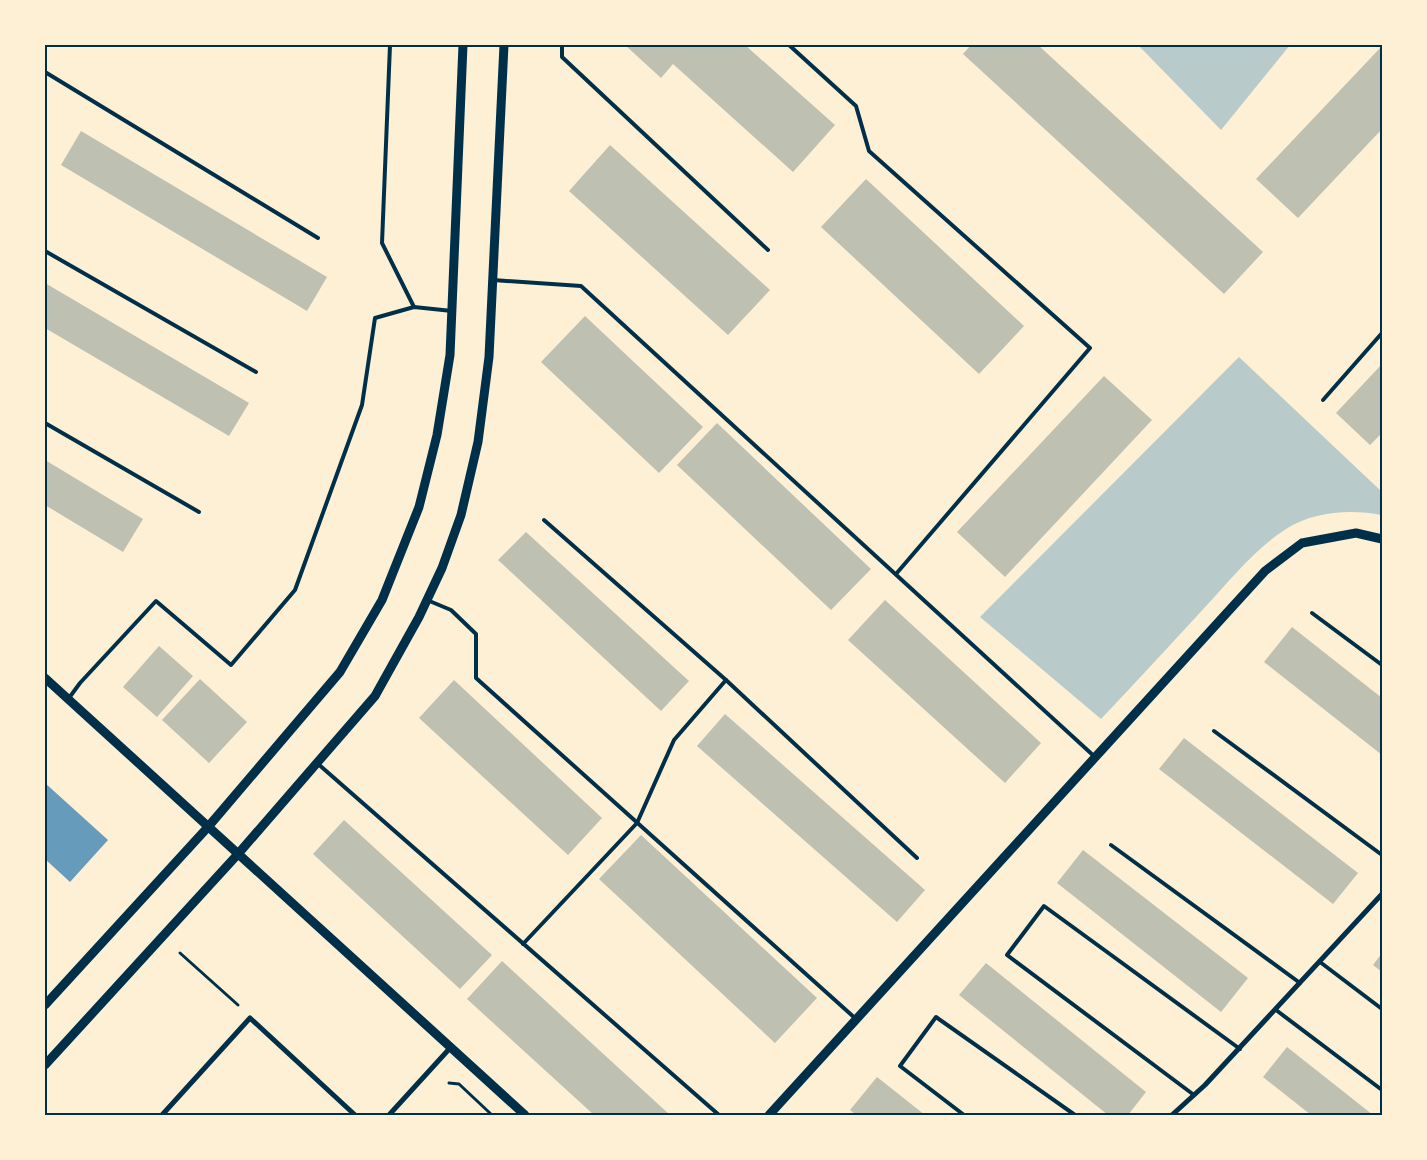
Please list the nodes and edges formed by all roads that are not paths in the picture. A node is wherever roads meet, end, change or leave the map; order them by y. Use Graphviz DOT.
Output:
graph roads {
  1 [pos="390,45"];
  2 [pos="463,45"];
  3 [pos="504,45"];
  4 [pos="562,45"];
  5 [pos="789,45"];
  6 [pos="45,72"];
  7 [pos="318,238"];
  8 [pos="768,250"];
  9 [pos="45,252"];
  10 [pos="493,280"];
  11 [pos="414,307"];
  12 [pos="452,311"];
  13 [pos="1382,333"];
  14 [pos="256,372"];
  15 [pos="1323,400"];
  16 [pos="45,423"];
  17 [pos="199,512"];
  18 [pos="544,520"];
  19 [pos="1382,539"];
  20 [pos="896,574"];
  21 [pos="427,600"];
  22 [pos="1312,613"];
  23 [pos="1382,665"];
  24 [pos="45,678"];
  25 [pos="726,680"];
  26 [pos="68,699"];
  27 [pos="1214,731"];
  28 [pos="1096,757"];
  29 [pos="317,763"];
  30 [pos="637,824"];
  31 [pos="208,827"];
  32 [pos="1111,845"];
  33 [pos="238,854"];
  34 [pos="1382,855"];
  35 [pos="917,858"];
  36 [pos="1382,894"];
  37 [pos="523,944"];
  38 [pos="1320,962"];
  39 [pos="1300,983"];
  40 [pos="45,1004"];
  41 [pos="1382,1009"];
  42 [pos="1276,1010"];
  43 [pos="856,1019"];
  44 [pos="451,1047"];
  45 [pos="1240,1049"];
  46 [pos="45,1065"];
  47 [pos="1382,1090"];
  48 [pos="1194,1095"];
  49 [pos="162,1115"];
  50 [pos="355,1115"];
  51 [pos="389,1115"];
  52 [pos="525,1115"];
  53 [pos="719,1115"];
  54 [pos="769,1115"];
  55 [pos="964,1115"];
  56 [pos="1075,1115"];
  57 [pos="1172,1115"];
  1 -- 11 [label="lane"];
  2 -- 12 [label="street"];
  3 -- 10 [label="street"];
  4 -- 8 [label="lane"];
  5 -- 20 [label="lane"];
  6 -- 7 [label="lane"];
  9 -- 14 [label="lane"];
  10 -- 20 [label="lane"];
  10 -- 21 [label="street"];
  11 -- 12 [label="lane"];
  11 -- 26 [label="lane"];
  12 -- 31 [label="street"];
  13 -- 15 [label="lane"];
  16 -- 17 [label="lane"];
  18 -- 25 [label="lane"];
  19 -- 28 [label="street"];
  20 -- 28 [label="lane"];
  21 -- 29 [label="street"];
  21 -- 30 [label="lane"];
  22 -- 23 [label="lane"];
  24 -- 26 [label="street"];
  25 -- 30 [label="lane"];
  25 -- 35 [label="lane"];
  26 -- 31 [label="street"];
  27 -- 34 [label="lane"];
  28 -- 43 [label="street"];
  29 -- 33 [label="street"];
  29 -- 37 [label="lane"];
  30 -- 37 [label="lane"];
  30 -- 43 [label="lane"];
  31 -- 33 [label="street"];
  31 -- 40 [label="street"];
  32 -- 39 [label="lane"];
  33 -- 44 [label="street"];
  33 -- 46 [label="street"];
  36 -- 38 [label="street"];
  37 -- 53 [label="lane"];
  38 -- 39 [label="street"];
  38 -- 41 [label="lane"];
  39 -- 42 [label="street"];
  42 -- 45 [label="street"];
  42 -- 47 [label="lane"];
  43 -- 54 [label="street"];
  44 -- 51 [label="street"];
  44 -- 52 [label="street"];
  45 -- 48 [label="street"];
  45 -- 48 [label="lane"];
  48 -- 57 [label="street"];
  49 -- 50 [label="street"];
  55 -- 56 [label="lane"];
}
